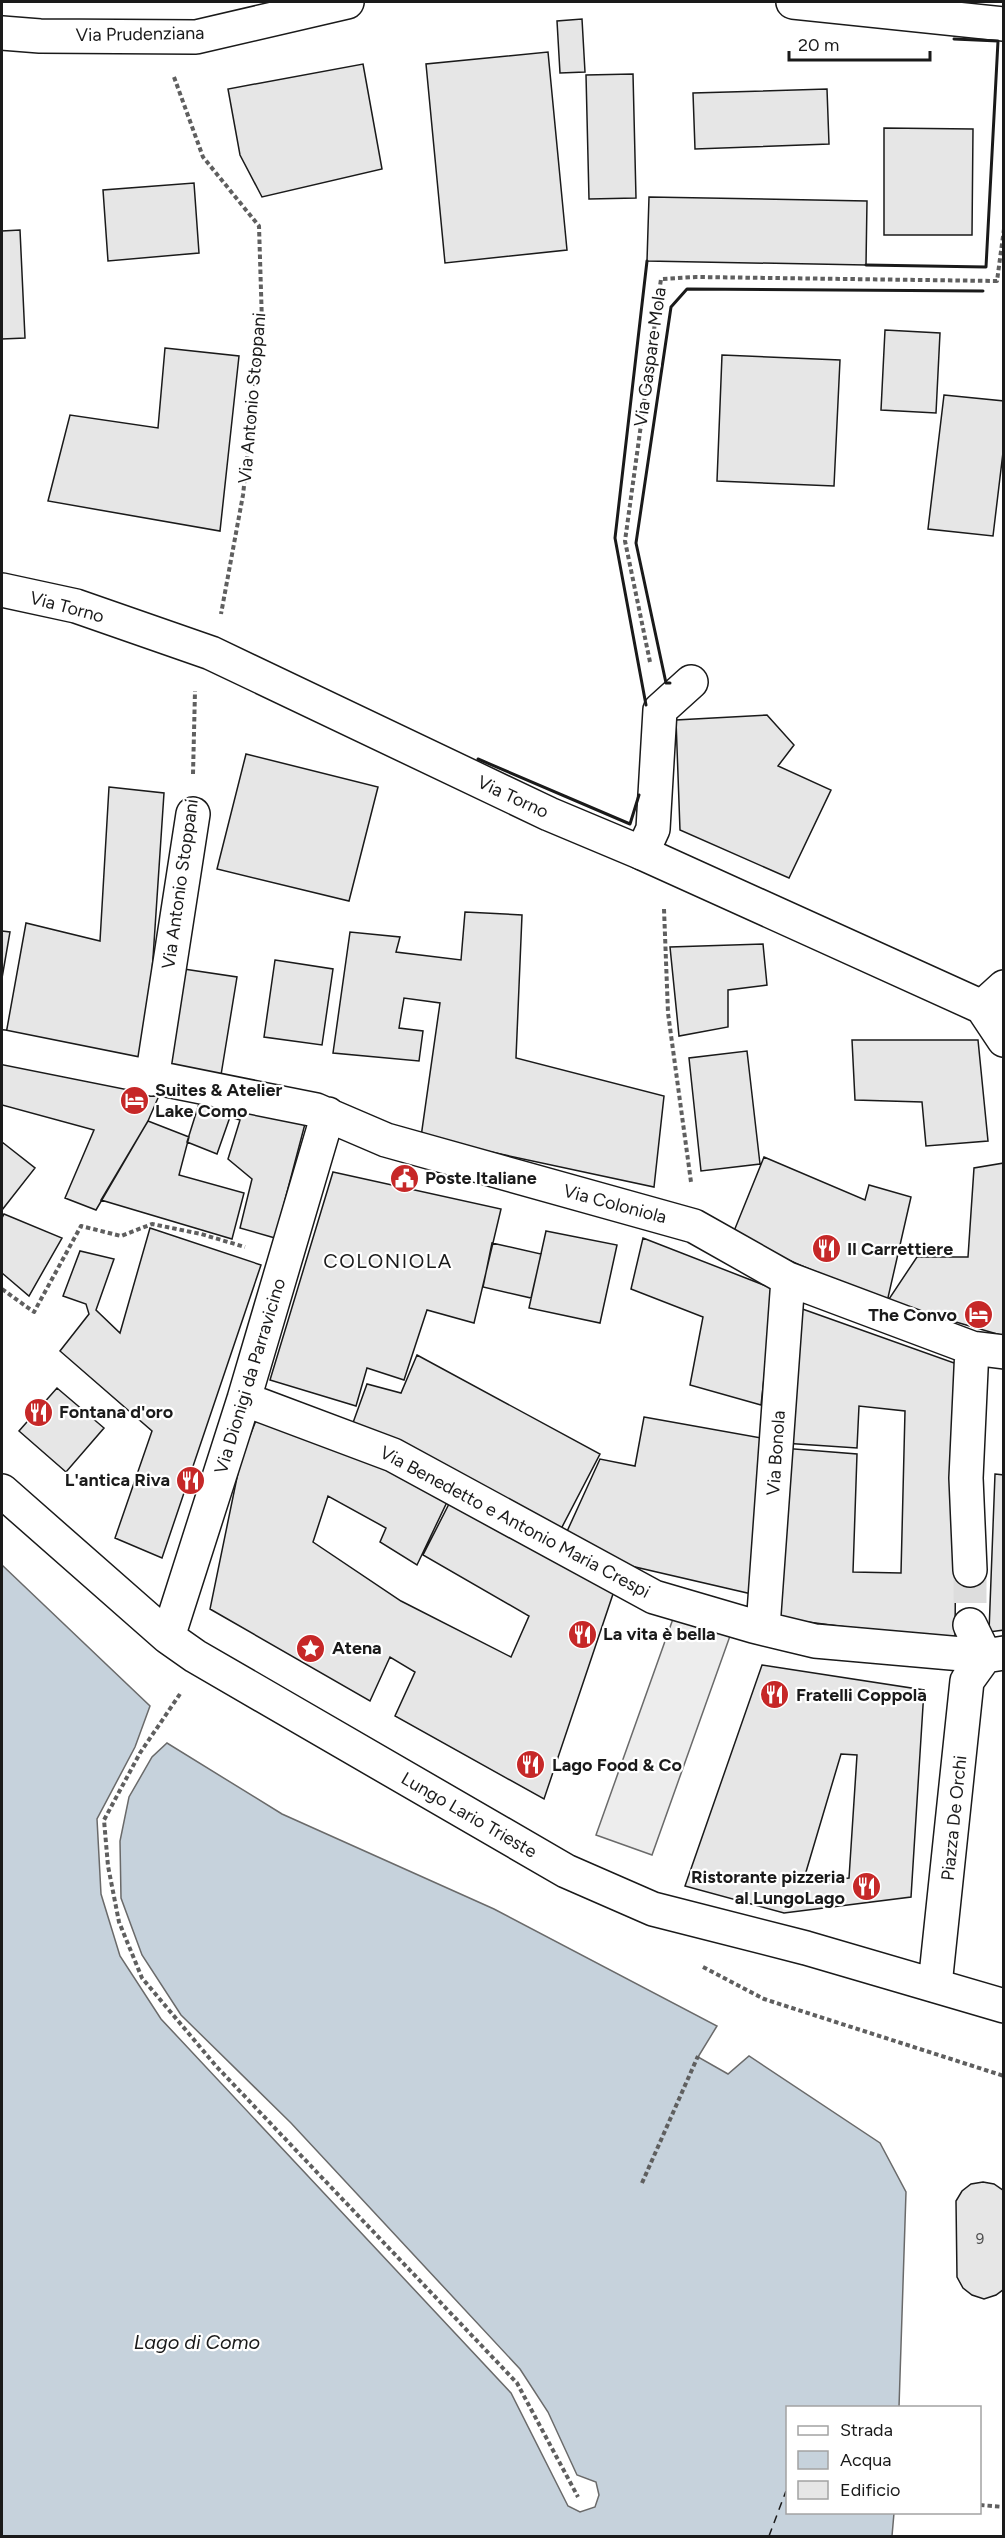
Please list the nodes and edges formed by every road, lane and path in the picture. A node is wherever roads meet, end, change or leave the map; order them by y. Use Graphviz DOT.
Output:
graph roads {
  1 [pos="347,2"];
  2 [pos="793,2"];
  3 [pos="1004,24"];
  4 [pos="2,33"];
  5 [pos="172,72"];
  6 [pos="1004,229"];
  7 [pos="2,590"];
  8 [pos="220,618"];
  9 [pos="691,682"];
  10 [pos="195,688"];
  11 [pos="660,710"];
  12 [pos="193,814"];
  13 [pos="652,858"];
  14 [pos="992,997"];
  15 [pos="1004,1040"];
  16 [pos="2,1047"];
  17 [pos="152,1079"];
  18 [pos="328,1114"];
  19 [pos="694,1226"];
  20 [pos="286,1259"];
  21 [pos="788,1279"];
  22 [pos="2,1289"];
  23 [pos="988,1350"];
  24 [pos="244,1399"];
  25 [pos="2,1491"];
  26 [pos="970,1570"];
  27 [pos="970,1625"];
  28 [pos="763,1627"];
  29 [pos="168,1637"];
  30 [pos="994,1654"];
  31 [pos="180,1692"];
  32 [pos="936,1984"];
  33 [pos="1004,2006"];
  34 [pos="698,2056"];
  35 [pos="642,2183"];
  36 [pos="578,2497"];
  37 [pos="981,2505"];
  38 [pos="1004,2507"];
  1 -- 4 [label="street, Via Prudenziana"];
  2 -- 3 [label="street"];
  5 -- 8 [label="path, Via Antonio Stoppani"];
  6 -- 11 [label="path, Via Gaspare Mola"];
  7 -- 13 [label="street, Via Torno"];
  9 -- 11 [label="street"];
  10 -- 12 [label="path, Via Antonio Stoppani"];
  11 -- 13 [label="street"];
  12 -- 17 [label="street, Via Antonio Stoppani"];
  13 -- 14 [label="street, Via Torno"];
  13 -- 19 [label="path"];
  14 -- 15 [label="street, Via Torno"];
  16 -- 17 [label="street, Via Coloniola"];
  17 -- 18 [label="street, Via Coloniola"];
  18 -- 19 [label="street, Via Coloniola"];
  18 -- 20 [label="street, Via Dionigi da Parravicino"];
  19 -- 21 [label="street, Via Coloniola"];
  20 -- 22 [label="path"];
  20 -- 24 [label="street, Via Dionigi da Parravicino"];
  21 -- 23 [label="street, Via Coloniola"];
  21 -- 28 [label="street, Via Bonola"];
  23 -- 26 [label="street"];
  24 -- 28 [label="street, Via Benedetto e Antonio Maria Crespi"];
  24 -- 29 [label="street, Via Dionigi da Parravicino"];
  25 -- 29 [label="street, Lungo Lario Trieste"];
  27 -- 30 [label="street"];
  28 -- 30 [label="street, Via Benedetto e Antonio Maria Crespi"];
  29 -- 32 [label="street, Lungo Lario Trieste"];
  30 -- 32 [label="street, Piazza De Orchi"];
  31 -- 36 [label="path"];
  32 -- 33 [label="street, Lungo Lario Trieste"];
  34 -- 35 [label="path"];
  37 -- 38 [label="path"];
}
